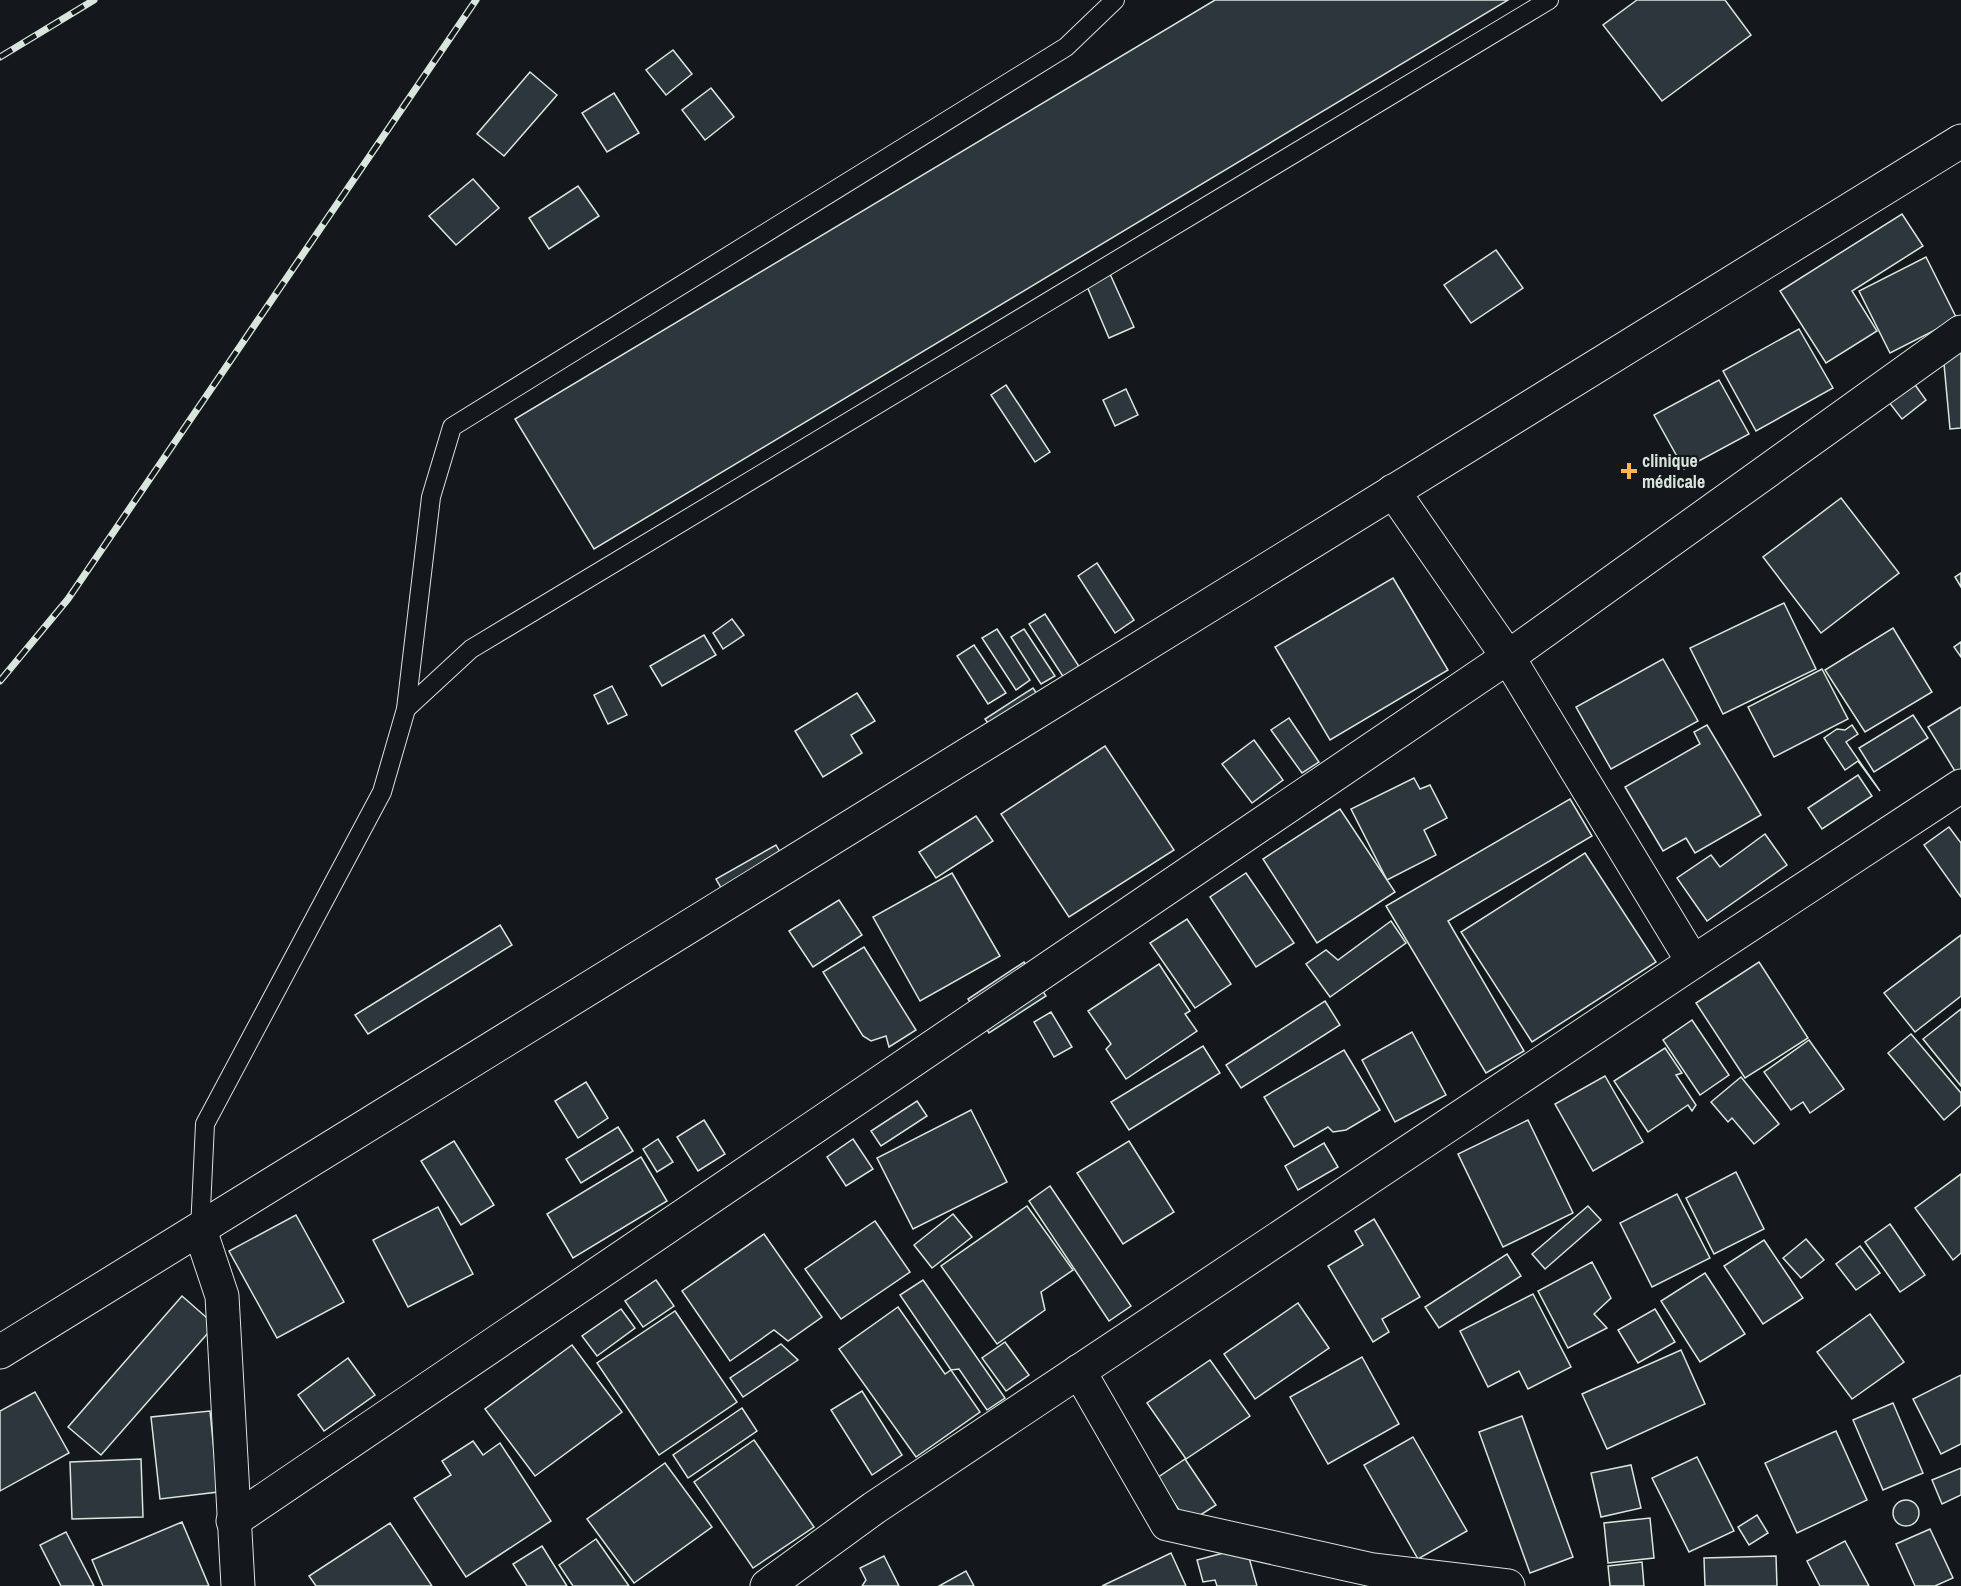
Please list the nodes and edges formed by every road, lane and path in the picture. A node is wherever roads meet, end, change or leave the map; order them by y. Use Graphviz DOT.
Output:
graph roads {
  1 [pos="1115,0"];
  2 [pos="1549,0"];
  3 [pos="1961,141"];
  4 [pos="1961,332"];
  5 [pos="1393,491"];
  6 [pos="1508,657"];
  7 [pos="406,709"];
  8 [pos="1961,786"];
  9 [pos="1693,962"];
  10 [pos="200,1230"];
  11 [pos="0,1352"];
  12 [pos="1079,1371"];
  13 [pos="233,1521"];
  14 [pos="1444,1582"];
  15 [pos="238,1586"];
  16 [pos="767,1586"];
  17 [pos="1508,1586"];
  1 -- 7 [label="lane"];
  2 -- 7 [label="lane"];
  3 -- 5 [label="street"];
  4 -- 6 [label="street"];
  5 -- 6 [label="street"];
  5 -- 10 [label="street"];
  6 -- 9 [label="street"];
  6 -- 13 [label="street"];
  7 -- 10 [label="lane"];
  8 -- 9 [label="street"];
  9 -- 12 [label="street"];
  10 -- 11 [label="street"];
  10 -- 13 [label="street"];
  12 -- 14 [label="street"];
  12 -- 16 [label="street"];
  13 -- 15 [label="street"];
  14 -- 17 [label="street"];
}
